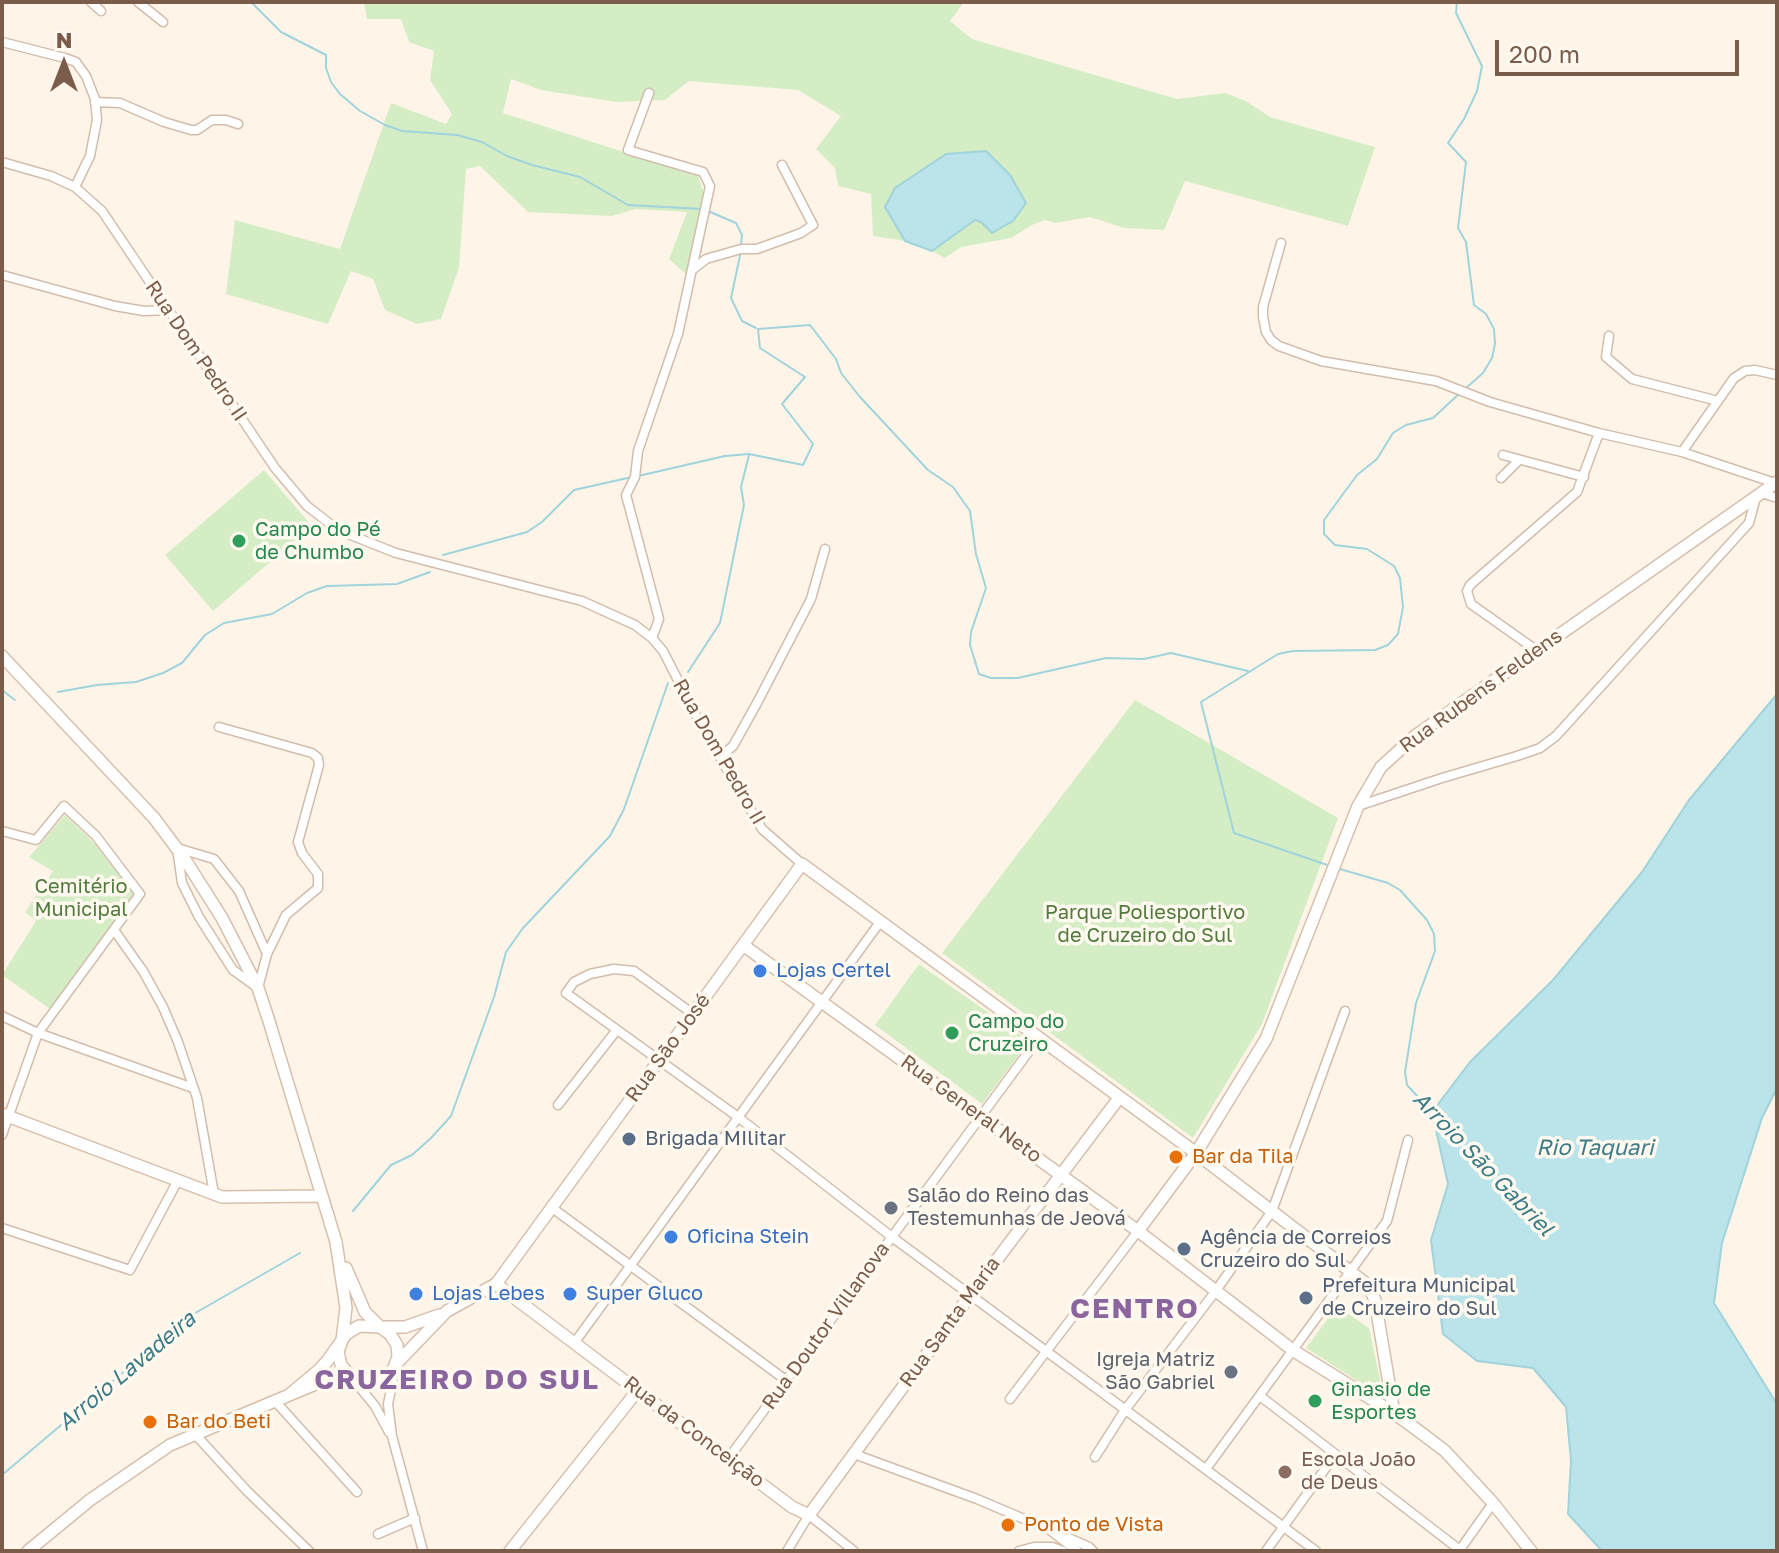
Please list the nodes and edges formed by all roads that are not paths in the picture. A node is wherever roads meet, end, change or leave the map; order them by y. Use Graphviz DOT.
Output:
graph roads {
  1 [pos="91,2"];
  2 [pos="138,2"];
  3 [pos="101,11"];
  4 [pos="163,22"];
  5 [pos="2,42"];
  6 [pos="649,93"];
  7 [pos="95,102"];
  8 [pos="238,124"];
  9 [pos="2,162"];
  10 [pos="782,165"];
  11 [pos="75,187"];
  12 [pos="1281,243"];
  13 [pos="692,271"];
  14 [pos="2,275"];
  15 [pos="168,310"];
  16 [pos="1609,336"];
  17 [pos="1777,375"];
  18 [pos="1718,401"];
  19 [pos="1599,433"];
  20 [pos="1682,452"];
  21 [pos="1503,455"];
  22 [pos="1519,460"];
  23 [pos="1584,477"];
  24 [pos="1501,478"];
  25 [pos="1776,482"];
  26 [pos="1759,495"];
  27 [pos="1777,498"];
  28 [pos="825,549"];
  29 [pos="652,638"];
  30 [pos="1536,650"];
  31 [pos="2,656"];
  32 [pos="219,727"];
  33 [pos="720,757"];
  34 [pos="1358,806"];
  35 [pos="2,831"];
  36 [pos="177,848"];
  37 [pos="802,864"];
  38 [pos="880,922"];
  39 [pos="114,930"];
  40 [pos="743,945"];
  41 [pos="267,954"];
  42 [pos="258,988"];
  43 [pos="821,1003"];
  44 [pos="1345,1011"];
  45 [pos="693,1014"];
  46 [pos="2,1016"];
  47 [pos="616,1031"];
  48 [pos="38,1033"];
  49 [pos="1038,1039"];
  50 [pos="659,1062"];
  51 [pos="193,1088"];
  52 [pos="1119,1098"];
  53 [pos="558,1105"];
  54 [pos="5,1115"];
  55 [pos="982,1116"];
  56 [pos="738,1117"];
  57 [pos="2,1135"];
  58 [pos="1408,1140"];
  59 [pos="1196,1153"];
  60 [pos="1060,1174"];
  61 [pos="178,1180"];
  62 [pos="214,1194"];
  63 [pos="322,1196"];
  64 [pos="551,1207"];
  65 [pos="1272,1211"];
  66 [pos="2,1228"];
  67 [pos="1138,1231"];
  68 [pos="892,1237"];
  69 [pos="336,1242"];
  70 [pos="629,1265"];
  71 [pos="1351,1270"];
  72 [pos="496,1284"];
  73 [pos="1215,1292"];
  74 [pos="971,1294"];
  75 [pos="447,1311"];
  76 [pos="380,1327"];
  77 [pos="342,1340"];
  78 [pos="575,1342"];
  79 [pos="1045,1351"];
  80 [pos="1294,1351"];
  81 [pos="397,1363"];
  82 [pos="353,1379"];
  83 [pos="787,1381"];
  84 [pos="638,1390"];
  85 [pos="289,1395"];
  86 [pos="1260,1396"];
  87 [pos="1010,1399"];
  88 [pos="275,1401"];
  89 [pos="1125,1410"];
  90 [pos="1394,1413"];
  91 [pos="194,1433"];
  92 [pos="392,1436"];
  93 [pos="854,1454"];
  94 [pos="1335,1455"];
  95 [pos="1095,1457"];
  96 [pos="728,1459"];
  97 [pos="1206,1469"];
  98 [pos="357,1492"];
  99 [pos="1493,1503"];
  100 [pos="809,1515"];
  101 [pos="415,1518"];
  102 [pos="1285,1526"];
  103 [pos="378,1534"];
  104 [pos="1058,1534"];
  105 [pos="1459,1550"];
  106 [pos="28,1551"];
  107 [pos="309,1551"];
  108 [pos="423,1551"];
  109 [pos="510,1551"];
  110 [pos="787,1551"];
  111 [pos="854,1551"];
  112 [pos="1019,1551"];
  113 [pos="1063,1551"];
  114 [pos="1077,1551"];
  115 [pos="1093,1551"];
  116 [pos="1266,1551"];
  117 [pos="1316,1551"];
  118 [pos="1531,1551"];
  1 -- 3 [label="street"];
  2 -- 4 [label="street"];
  5 -- 7 [label="street"];
  6 -- 13 [label="street"];
  7 -- 8 [label="street"];
  7 -- 11 [label="street"];
  9 -- 11 [label="street, Rua Dom Pedro II"];
  10 -- 13 [label="street"];
  11 -- 15 [label="street, Rua Dom Pedro II"];
  12 -- 19 [label="street"];
  13 -- 29 [label="street"];
  14 -- 15 [label="street"];
  15 -- 29 [label="street, Rua Dom Pedro II"];
  16 -- 18 [label="street"];
  17 -- 18 [label="street"];
  18 -- 20 [label="street"];
  19 -- 20 [label="street"];
  19 -- 23 [label="street"];
  20 -- 25 [label="street"];
  21 -- 22 [label="street"];
  22 -- 23 [label="street"];
  22 -- 24 [label="street"];
  23 -- 30 [label="street"];
  25 -- 26 [label="main road, Rua Rubens Feldens"];
  26 -- 27 [label="street"];
  26 -- 30 [label="main road, Rua Rubens Feldens"];
  26 -- 34 [label="street"];
  28 -- 33 [label="street"];
  29 -- 33 [label="street, Rua Dom Pedro II"];
  30 -- 34 [label="main road, Rua Rubens Feldens"];
  31 -- 36 [label="main road"];
  32 -- 41 [label="street"];
  33 -- 37 [label="street, Rua Dom Pedro II"];
  34 -- 59 [label="main road, Rua Rubens Feldens"];
  35 -- 39 [label="street"];
  36 -- 41 [label="street"];
  36 -- 42 [label="main road"];
  36 -- 42 [label="street"];
  37 -- 38 [label="main road, Rua Dom Pedro II"];
  37 -- 40 [label="main road, Rua São José"];
  38 -- 43 [label="street"];
  38 -- 49 [label="main road, Rua Dom Pedro II"];
  39 -- 48 [label="street"];
  39 -- 51 [label="street"];
  40 -- 43 [label="main road, Rua General Neto"];
  40 -- 45 [label="main road, Rua São José"];
  41 -- 42 [label="street"];
  42 -- 63 [label="main road"];
  43 -- 55 [label="main road, Rua General Neto"];
  43 -- 56 [label="street"];
  44 -- 65 [label="street"];
  45 -- 47 [label="street"];
  45 -- 50 [label="main road, Rua São José"];
  46 -- 48 [label="street"];
  47 -- 50 [label="street"];
  47 -- 53 [label="street"];
  48 -- 51 [label="street"];
  48 -- 54 [label="street"];
  49 -- 52 [label="main road, Rua Dom Pedro II"];
  49 -- 55 [label="street, Rua Doutor Villanova"];
  50 -- 56 [label="street"];
  50 -- 64 [label="main road, Rua São José"];
  51 -- 62 [label="street"];
  52 -- 59 [label="main road, Rua Dom Pedro II"];
  52 -- 60 [label="main road, Rua Santa Maria"];
  54 -- 57 [label="street"];
  54 -- 61 [label="main road"];
  55 -- 60 [label="main road, Rua General Neto"];
  55 -- 68 [label="street, Rua Doutor Villanova"];
  56 -- 68 [label="street"];
  56 -- 70 [label="street"];
  58 -- 71 [label="street"];
  59 -- 65 [label="main road, Rua Dom Pedro II"];
  59 -- 67 [label="main road, Rua Rubens Feldens"];
  60 -- 67 [label="main road, Rua General Neto"];
  60 -- 74 [label="main road, Rua Santa Maria"];
  61 -- 62 [label="main road"];
  61 -- 66 [label="street"];
  62 -- 63 [label="main road"];
  63 -- 69 [label="main road"];
  64 -- 70 [label="street"];
  64 -- 72 [label="main road, Rua São José"];
  65 -- 71 [label="main road, Rua Dom Pedro II"];
  65 -- 73 [label="street"];
  67 -- 73 [label="main road, Rua General Neto"];
  67 -- 79 [label="street"];
  68 -- 74 [label="street"];
  68 -- 83 [label="street, Rua Doutor Villanova"];
  69 -- 76 [label="main road"];
  69 -- 77 [label="main road"];
  70 -- 78 [label="street"];
  70 -- 83 [label="street"];
  71 -- 80 [label="street"];
  71 -- 90 [label="main road, Rua Dom Pedro II"];
  72 -- 75 [label="main road, Rua São José"];
  72 -- 78 [label="main road, Rua da Conceição"];
  73 -- 80 [label="main road, Rua General Neto"];
  73 -- 89 [label="street"];
  74 -- 79 [label="street"];
  74 -- 93 [label="main road, Rua Santa Maria"];
  75 -- 76 [label="main road"];
  75 -- 81 [label="main road, Rua São José"];
  76 -- 77 [label="main road"];
  76 -- 81 [label="main road"];
  77 -- 82 [label="main road"];
  77 -- 85 [label="main road"];
  78 -- 84 [label="main road, Rua da Conceição"];
  79 -- 87 [label="street"];
  79 -- 89 [label="street"];
  80 -- 86 [label="street"];
  80 -- 90 [label="main road, Rua General Neto"];
  81 -- 82 [label="main road"];
  81 -- 92 [label="street"];
  82 -- 85 [label="main road"];
  82 -- 92 [label="street"];
  83 -- 96 [label="street, Rua Doutor Villanova"];
  84 -- 96 [label="main road, Rua da Conceição"];
  84 -- 109 [label="main road"];
  85 -- 88 [label="main road"];
  86 -- 94 [label="street"];
  86 -- 97 [label="street"];
  88 -- 91 [label="main road"];
  88 -- 98 [label="street"];
  89 -- 95 [label="street"];
  89 -- 97 [label="street"];
  90 -- 99 [label="main road, Rua General Neto"];
  91 -- 106 [label="main road"];
  91 -- 107 [label="street"];
  92 -- 101 [label="street"];
  93 -- 100 [label="main road, Rua Santa Maria"];
  93 -- 104 [label="street"];
  94 -- 102 [label="street"];
  94 -- 105 [label="street"];
  96 -- 100 [label="main road, Rua da Conceição"];
  97 -- 102 [label="street"];
  99 -- 105 [label="street"];
  99 -- 118 [label="main road, Rua General Neto"];
  100 -- 110 [label="street, Rua Santa Maria"];
  100 -- 111 [label="street, Rua da Conceição"];
  101 -- 103 [label="street"];
  101 -- 108 [label="street"];
  102 -- 116 [label="street"];
  102 -- 117 [label="street"];
  104 -- 114 [label="street"];
  104 -- 115 [label="street"];
  112 -- 113 [label="street"];
}
